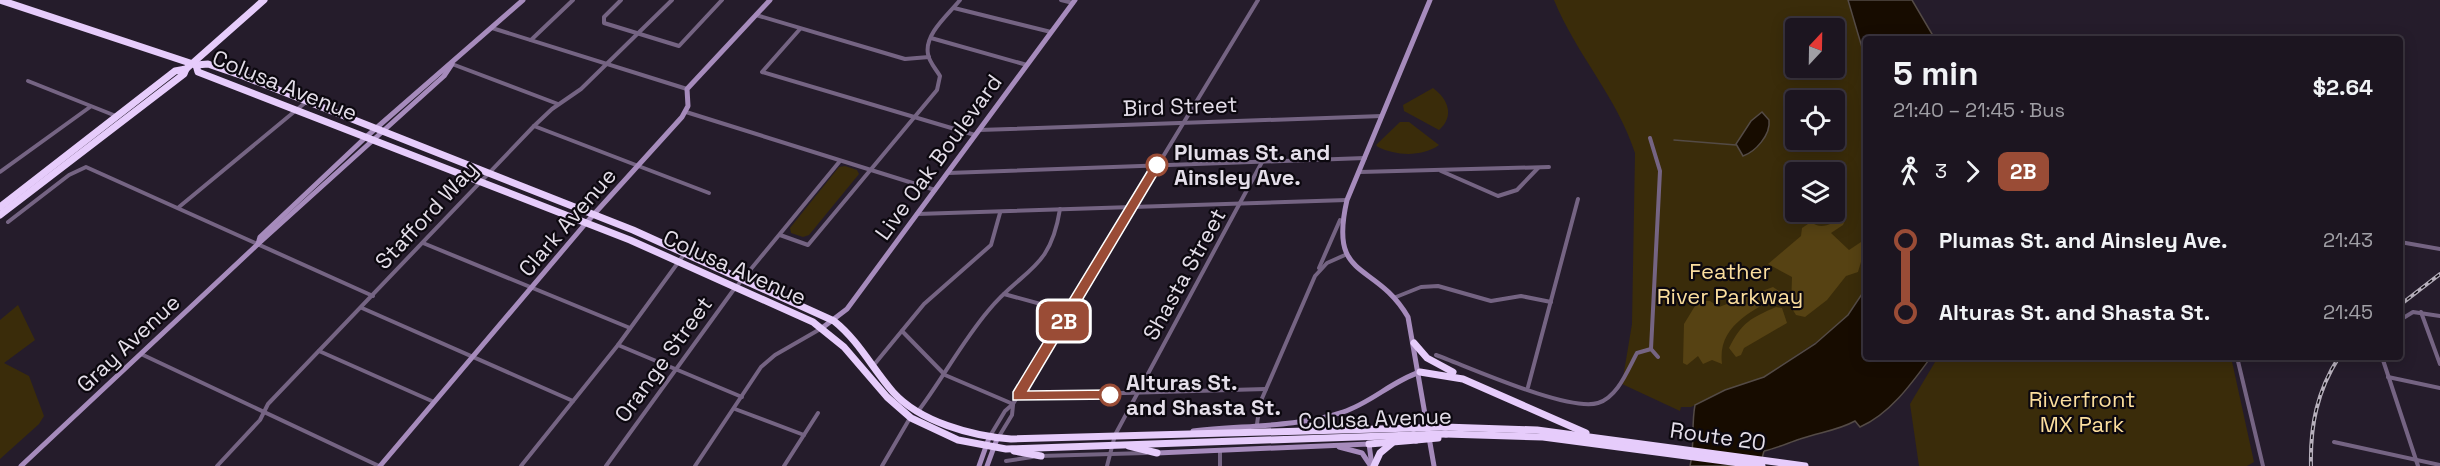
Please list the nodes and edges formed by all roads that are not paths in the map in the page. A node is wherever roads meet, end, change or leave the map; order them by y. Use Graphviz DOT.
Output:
graph roads {
  1 [pos="1,0"];
  2 [pos="264,0"];
  3 [pos="523,0"];
  4 [pos="573,0"];
  5 [pos="621,0"];
  6 [pos="672,0"];
  7 [pos="722,0"];
  8 [pos="770,0"];
  9 [pos="960,0"];
  10 [pos="1060,0"];
  11 [pos="1258,0"];
  12 [pos="1430,0"];
  13 [pos="1074,2"];
  14 [pos="954,8"];
  15 [pos="756,15"];
  16 [pos="604,23"];
  17 [pos="492,28"];
  18 [pos="800,29"];
  19 [pos="1051,33"];
  20 [pos="639,34"];
  21 [pos="931,38"];
  22 [pos="530,40"];
  23 [pos="928,57"];
  24 [pos="452,64"];
  25 [pos="607,65"];
  26 [pos="1026,65"];
  27 [pos="191,66"];
  28 [pos="28,81"];
  29 [pos="687,89"];
  30 [pos="307,102"];
  31 [pos="559,104"];
  32 [pos="90,107"];
  33 [pos="296,110"];
  34 [pos="686,112"];
  35 [pos="1383,116"];
  36 [pos="915,117"];
  37 [pos="122,118"];
  38 [pos="1183,123"];
  39 [pos="534,126"];
  40 [pos="376,128"];
  41 [pos="383,132"];
  42 [pos="977,133"];
  43 [pos="366,137"];
  44 [pos="1650,138"];
  45 [pos="374,140"];
  46 [pos="1365,158"];
  47 [pos="840,161"];
  48 [pos="1262,162"];
  49 [pos="639,164"];
  50 [pos="1157,165"];
  51 [pos="1538,167"];
  52 [pos="1549,167"];
  53 [pos="869,170"];
  54 [pos="1439,170"];
  55 [pos="0,172"];
  56 [pos="1360,172"];
  57 [pos="487,173"];
  58 [pos="948,173"];
  59 [pos="480,181"];
  60 [pos="935,190"];
  61 [pos="709,193"];
  62 [pos="1347,200"];
  63 [pos="1578,200"];
  64 [pos="1241,204"];
  65 [pos="1134,206"];
  66 [pos="0,207"];
  67 [pos="179,207"];
  68 [pos="1060,209"];
  69 [pos="1000,213"];
  70 [pos="594,214"];
  71 [pos="917,214"];
  72 [pos="0,215"];
  73 [pos="1341,220"];
  74 [pos="8,222"];
  75 [pos="586,223"];
  76 [pos="780,235"];
  77 [pos="423,243"];
  78 [pos="2403,243"];
  79 [pos="258,244"];
  80 [pos="2440,249"];
  81 [pos="686,252"];
  82 [pos="1345,255"];
  83 [pos="679,261"];
  84 [pos="1315,276"];
  85 [pos="743,278"];
  86 [pos="736,287"];
  87 [pos="532,288"];
  88 [pos="1003,294"];
  89 [pos="373,297"];
  90 [pos="1396,297"];
  91 [pos="1551,302"];
  92 [pos="362,308"];
  93 [pos="1070,312"];
  94 [pos="2421,312"];
  95 [pos="2440,316"];
  96 [pos="2403,318"];
  97 [pos="834,321"];
  98 [pos="630,328"];
  99 [pos="822,328"];
  100 [pos="902,331"];
  101 [pos="1414,343"];
  102 [pos="618,345"];
  103 [pos="1651,349"];
  104 [pos="319,351"];
  105 [pos="140,354"];
  106 [pos="1436,355"];
  107 [pos="474,357"];
  108 [pos="1658,357"];
  109 [pos="2238,360"];
  110 [pos="2383,360"];
  111 [pos="2440,364"];
  112 [pos="860,366"];
  113 [pos="873,366"];
  114 [pos="678,370"];
  115 [pos="1420,372"];
  116 [pos="945,375"];
  117 [pos="1461,377"];
  118 [pos="2388,377"];
  119 [pos="1528,387"];
  120 [pos="2440,388"];
  121 [pos="1266,389"];
  122 [pos="1138,394"];
  123 [pos="1018,396"];
  124 [pos="742,397"];
  125 [pos="573,400"];
  126 [pos="434,402"];
  127 [pos="1013,404"];
  128 [pos="735,409"];
  129 [pos="919,410"];
  130 [pos="264,413"];
  131 [pos="818,413"];
  132 [pos="911,417"];
  133 [pos="1257,424"];
  134 [pos="1185,432"];
  135 [pos="1446,433"];
  136 [pos="1414,434"];
  137 [pos="804,435"];
  138 [pos="1115,435"];
  139 [pos="993,438"];
  140 [pos="1614,440"];
  141 [pos="1394,442"];
  142 [pos="2334,442"];
  143 [pos="1369,444"];
  144 [pos="1127,445"];
  145 [pos="1626,445"];
  146 [pos="1332,446"];
  147 [pos="988,448"];
  148 [pos="1006,449"];
  149 [pos="1109,449"];
  150 [pos="1220,451"];
  151 [pos="1157,453"];
  152 [pos="1041,456"];
  153 [pos="1006,461"];
  154 [pos="2417,463"];
  155 [pos="2440,465"];
  156 [pos="21,466"];
  157 [pos="217,466"];
  158 [pos="380,466"];
  159 [pos="521,466"];
  160 [pos="606,466"];
  161 [pos="695,466"];
  162 [pos="784,466"];
  163 [pos="882,466"];
  164 [pos="979,466"];
  165 [pos="987,466"];
  166 [pos="1107,466"];
  167 [pos="1220,466"];
  168 [pos="1372,466"];
  169 [pos="1434,466"];
  170 [pos="1762,466"];
  171 [pos="1805,466"];
  172 [pos="2263,466"];
  1 -- 27 [label="highway"];
  2 -- 27 [label="highway"];
  3 -- 17 [label="main road, Gray Avenue"];
  4 -- 22 [label="street"];
  5 -- 16 [label="street"];
  6 -- 20 [label="street, Stafford Way"];
  7 -- 20 [label="street"];
  8 -- 15 [label="main road"];
  9 -- 14 [label="street"];
  10 -- 13 [label="street"];
  11 -- 38 [label="street"];
  12 -- 35 [label="main road"];
  13 -- 19 [label="main road, Live Oak Boulevard"];
  14 -- 19 [label="street"];
  14 -- 21 [label="street"];
  15 -- 18 [label="street"];
  15 -- 29 [label="main road"];
  16 -- 20 [label="street"];
  17 -- 22 [label="street"];
  17 -- 24 [label="main road, Gray Avenue"];
  18 -- 23 [label="street"];
  18 -- 36 [label="street, Bird Street"];
  19 -- 26 [label="main road, Live Oak Boulevard"];
  20 -- 25 [label="street, Stafford Way"];
  21 -- 23 [label="street"];
  21 -- 26 [label="street"];
  22 -- 25 [label="street"];
  23 -- 36 [label="street"];
  24 -- 31 [label="street"];
  24 -- 40 [label="main road, Gray Avenue"];
  24 -- 41 [label="main road, Gray Avenue"];
  25 -- 29 [label="street"];
  25 -- 31 [label="street, Stafford Way"];
  26 -- 42 [label="main road, Live Oak Boulevard"];
  27 -- 30 [label="highway, Colusa Avenue"];
  27 -- 33 [label="highway, Colusa Avenue"];
  27 -- 37 [label="highway"];
  28 -- 32 [label="street"];
  29 -- 34 [label="main road"];
  30 -- 33 [label="street"];
  30 -- 40 [label="highway, Colusa Avenue"];
  31 -- 39 [label="street, Stafford Way"];
  32 -- 37 [label="street"];
  32 -- 55 [label="street"];
  33 -- 43 [label="highway, Colusa Avenue"];
  33 -- 67 [label="street"];
  34 -- 47 [label="street"];
  34 -- 49 [label="main road, Clark Avenue"];
  35 -- 38 [label="street, Bird Street"];
  35 -- 46 [label="main road"];
  36 -- 42 [label="street, Bird Street"];
  36 -- 53 [label="street"];
  37 -- 66 [label="highway"];
  37 -- 72 [label="highway"];
  38 -- 42 [label="street, Bird Street"];
  38 -- 50 [label="street"];
  39 -- 49 [label="street"];
  39 -- 57 [label="street, Stafford Way"];
  40 -- 41 [label="highway, Colusa Avenue"];
  40 -- 43 [label="main road, Gray Avenue"];
  41 -- 45 [label="main road, Gray Avenue"];
  41 -- 57 [label="highway, Colusa Avenue"];
  42 -- 58 [label="main road, Live Oak Boulevard"];
  43 -- 45 [label="highway, Colusa Avenue"];
  43 -- 79 [label="main road, Gray Avenue"];
  44 -- 103 [label="street"];
  45 -- 59 [label="highway, Colusa Avenue"];
  45 -- 79 [label="main road, Gray Avenue"];
  46 -- 48 [label="street"];
  46 -- 56 [label="main road"];
  47 -- 53 [label="street"];
  47 -- 76 [label="street, Orange Street"];
  48 -- 50 [label="street"];
  48 -- 64 [label="street, Shasta Street"];
  49 -- 61 [label="street"];
  49 -- 70 [label="main road, Clark Avenue"];
  50 -- 58 [label="street"];
  50 -- 65 [label="street"];
  51 -- 52 [label="street"];
  51 -- 54 [label="street"];
  51 -- 54 [label="street"];
  53 -- 60 [label="street"];
  53 -- 76 [label="street"];
  54 -- 56 [label="street"];
  56 -- 62 [label="main road"];
  57 -- 59 [label="street, Stafford Way"];
  57 -- 70 [label="highway, Colusa Avenue"];
  58 -- 60 [label="main road, Live Oak Boulevard"];
  59 -- 75 [label="highway, Colusa Avenue"];
  59 -- 77 [label="street, Stafford Way"];
  60 -- 71 [label="main road, Live Oak Boulevard"];
  62 -- 64 [label="street"];
  62 -- 73 [label="main road"];
  63 -- 91 [label="street"];
  64 -- 65 [label="street"];
  64 -- 122 [label="street, Shasta Street"];
  65 -- 68 [label="street"];
  65 -- 93 [label="street"];
  67 -- 74 [label="street"];
  67 -- 79 [label="street"];
  68 -- 69 [label="street"];
  68 -- 88 [label="street"];
  69 -- 71 [label="street"];
  69 -- 100 [label="street"];
  70 -- 75 [label="main road, Clark Avenue"];
  70 -- 81 [label="highway, Colusa Avenue"];
  71 -- 97 [label="main road, Live Oak Boulevard"];
  73 -- 82 [label="main road"];
  73 -- 84 [label="street"];
  75 -- 83 [label="highway, Colusa Avenue"];
  75 -- 87 [label="main road, Clark Avenue"];
  76 -- 85 [label="street, Orange Street"];
  77 -- 87 [label="street"];
  77 -- 89 [label="street, Stafford Way"];
  78 -- 80 [label="street"];
  79 -- 89 [label="street"];
  79 -- 105 [label="main road, Gray Avenue"];
  81 -- 83 [label="street"];
  81 -- 85 [label="highway, Colusa Avenue"];
  82 -- 84 [label="street"];
  82 -- 90 [label="main road"];
  83 -- 86 [label="highway, Colusa Avenue"];
  83 -- 98 [label="street"];
  84 -- 121 [label="street"];
  85 -- 86 [label="street, Orange Street"];
  85 -- 97 [label="highway, Colusa Avenue"];
  86 -- 99 [label="highway, Colusa Avenue"];
  86 -- 114 [label="street, Orange Street"];
  87 -- 98 [label="street"];
  87 -- 107 [label="main road, Clark Avenue"];
  88 -- 93 [label="street"];
  88 -- 116 [label="street"];
  89 -- 92 [label="street, Stafford Way"];
  90 -- 91 [label="street"];
  90 -- 101 [label="main road"];
  91 -- 119 [label="street"];
  92 -- 104 [label="street, Stafford Way"];
  92 -- 107 [label="street"];
  93 -- 123 [label="street"];
  94 -- 95 [label="street"];
  94 -- 96 [label="street"];
  94 -- 111 [label="street"];
  97 -- 99 [label="main road, Live Oak Boulevard"];
  97 -- 113 [label="highway, Colusa Avenue"];
  98 -- 102 [label="street"];
  99 -- 112 [label="highway, Colusa Avenue"];
  99 -- 124 [label="street"];
  100 -- 113 [label="street"];
  100 -- 116 [label="street"];
  101 -- 115 [label="main road"];
  101 -- 117 [label="highway"];
  102 -- 114 [label="street"];
  102 -- 125 [label="street"];
  103 -- 108 [label="street"];
  103 -- 119 [label="street"];
  104 -- 126 [label="street"];
  104 -- 130 [label="street, Stafford Way"];
  105 -- 130 [label="street"];
  105 -- 156 [label="main road, Gray Avenue"];
  106 -- 119 [label="street"];
  107 -- 125 [label="street"];
  107 -- 126 [label="main road, Clark Avenue"];
  109 -- 172 [label="street"];
  110 -- 118 [label="street"];
  112 -- 113 [label="highway"];
  112 -- 132 [label="highway, Colusa Avenue"];
  113 -- 129 [label="highway, Colusa Avenue"];
  114 -- 124 [label="street"];
  114 -- 160 [label="street, Orange Street"];
  115 -- 117 [label="highway"];
  115 -- 133 [label="main road"];
  115 -- 169 [label="main road"];
  116 -- 127 [label="street"];
  116 -- 129 [label="street"];
  117 -- 140 [label="highway"];
  118 -- 120 [label="street"];
  118 -- 154 [label="street"];
  121 -- 122 [label="street"];
  121 -- 133 [label="street"];
  122 -- 123 [label="street"];
  122 -- 138 [label="street, Shasta Street"];
  123 -- 127 [label="street"];
  124 -- 128 [label="street"];
  125 -- 159 [label="street"];
  126 -- 158 [label="main road, Clark Avenue"];
  127 -- 139 [label="street"];
  127 -- 139 [label="street"];
  128 -- 137 [label="street"];
  128 -- 161 [label="street"];
  129 -- 139 [label="highway, Colusa Avenue"];
  130 -- 157 [label="street, Stafford Way"];
  130 -- 158 [label="street"];
  131 -- 137 [label="street"];
  132 -- 147 [label="highway, Colusa Avenue"];
  132 -- 163 [label="street"];
  133 -- 134 [label="main road"];
  134 -- 136 [label="highway, Colusa Avenue"];
  134 -- 138 [label="highway, Colusa Avenue"];
  135 -- 136 [label="highway, bridge"];
  135 -- 140 [label="highway, Colusa Avenue"];
  135 -- 145 [label="highway, Colusa Avenue"];
  136 -- 141 [label="highway"];
  136 -- 144 [label="highway, Colusa Avenue"];
  137 -- 162 [label="street"];
  138 -- 139 [label="highway, Colusa Avenue"];
  138 -- 149 [label="street, Shasta Street"];
  139 -- 147 [label="main road"];
  140 -- 145 [label="highway, Colusa Avenue"];
  141 -- 143 [label="highway"];
  141 -- 168 [label="highway"];
  142 -- 154 [label="street"];
  143 -- 146 [label="main road, Colusa Avenue"];
  143 -- 168 [label="main road"];
  144 -- 149 [label="highway, Colusa Avenue"];
  144 -- 151 [label="highway"];
  145 -- 170 [label="highway, Route 20"];
  145 -- 171 [label="highway, Route 20"];
  146 -- 150 [label="main road, Colusa Avenue"];
  146 -- 168 [label="main road"];
  147 -- 148 [label="highway, Colusa Avenue"];
  147 -- 164 [label="main road"];
  147 -- 165 [label="main road"];
  148 -- 149 [label="highway, Colusa Avenue"];
  148 -- 152 [label="highway"];
  149 -- 151 [label="street, Colusa Avenue"];
  149 -- 152 [label="street, Colusa Avenue"];
  149 -- 166 [label="street, Shasta Street"];
  150 -- 151 [label="main road, Colusa Avenue"];
  150 -- 167 [label="street"];
  152 -- 153 [label="street, Colusa Avenue"];
  154 -- 155 [label="street"];
}
